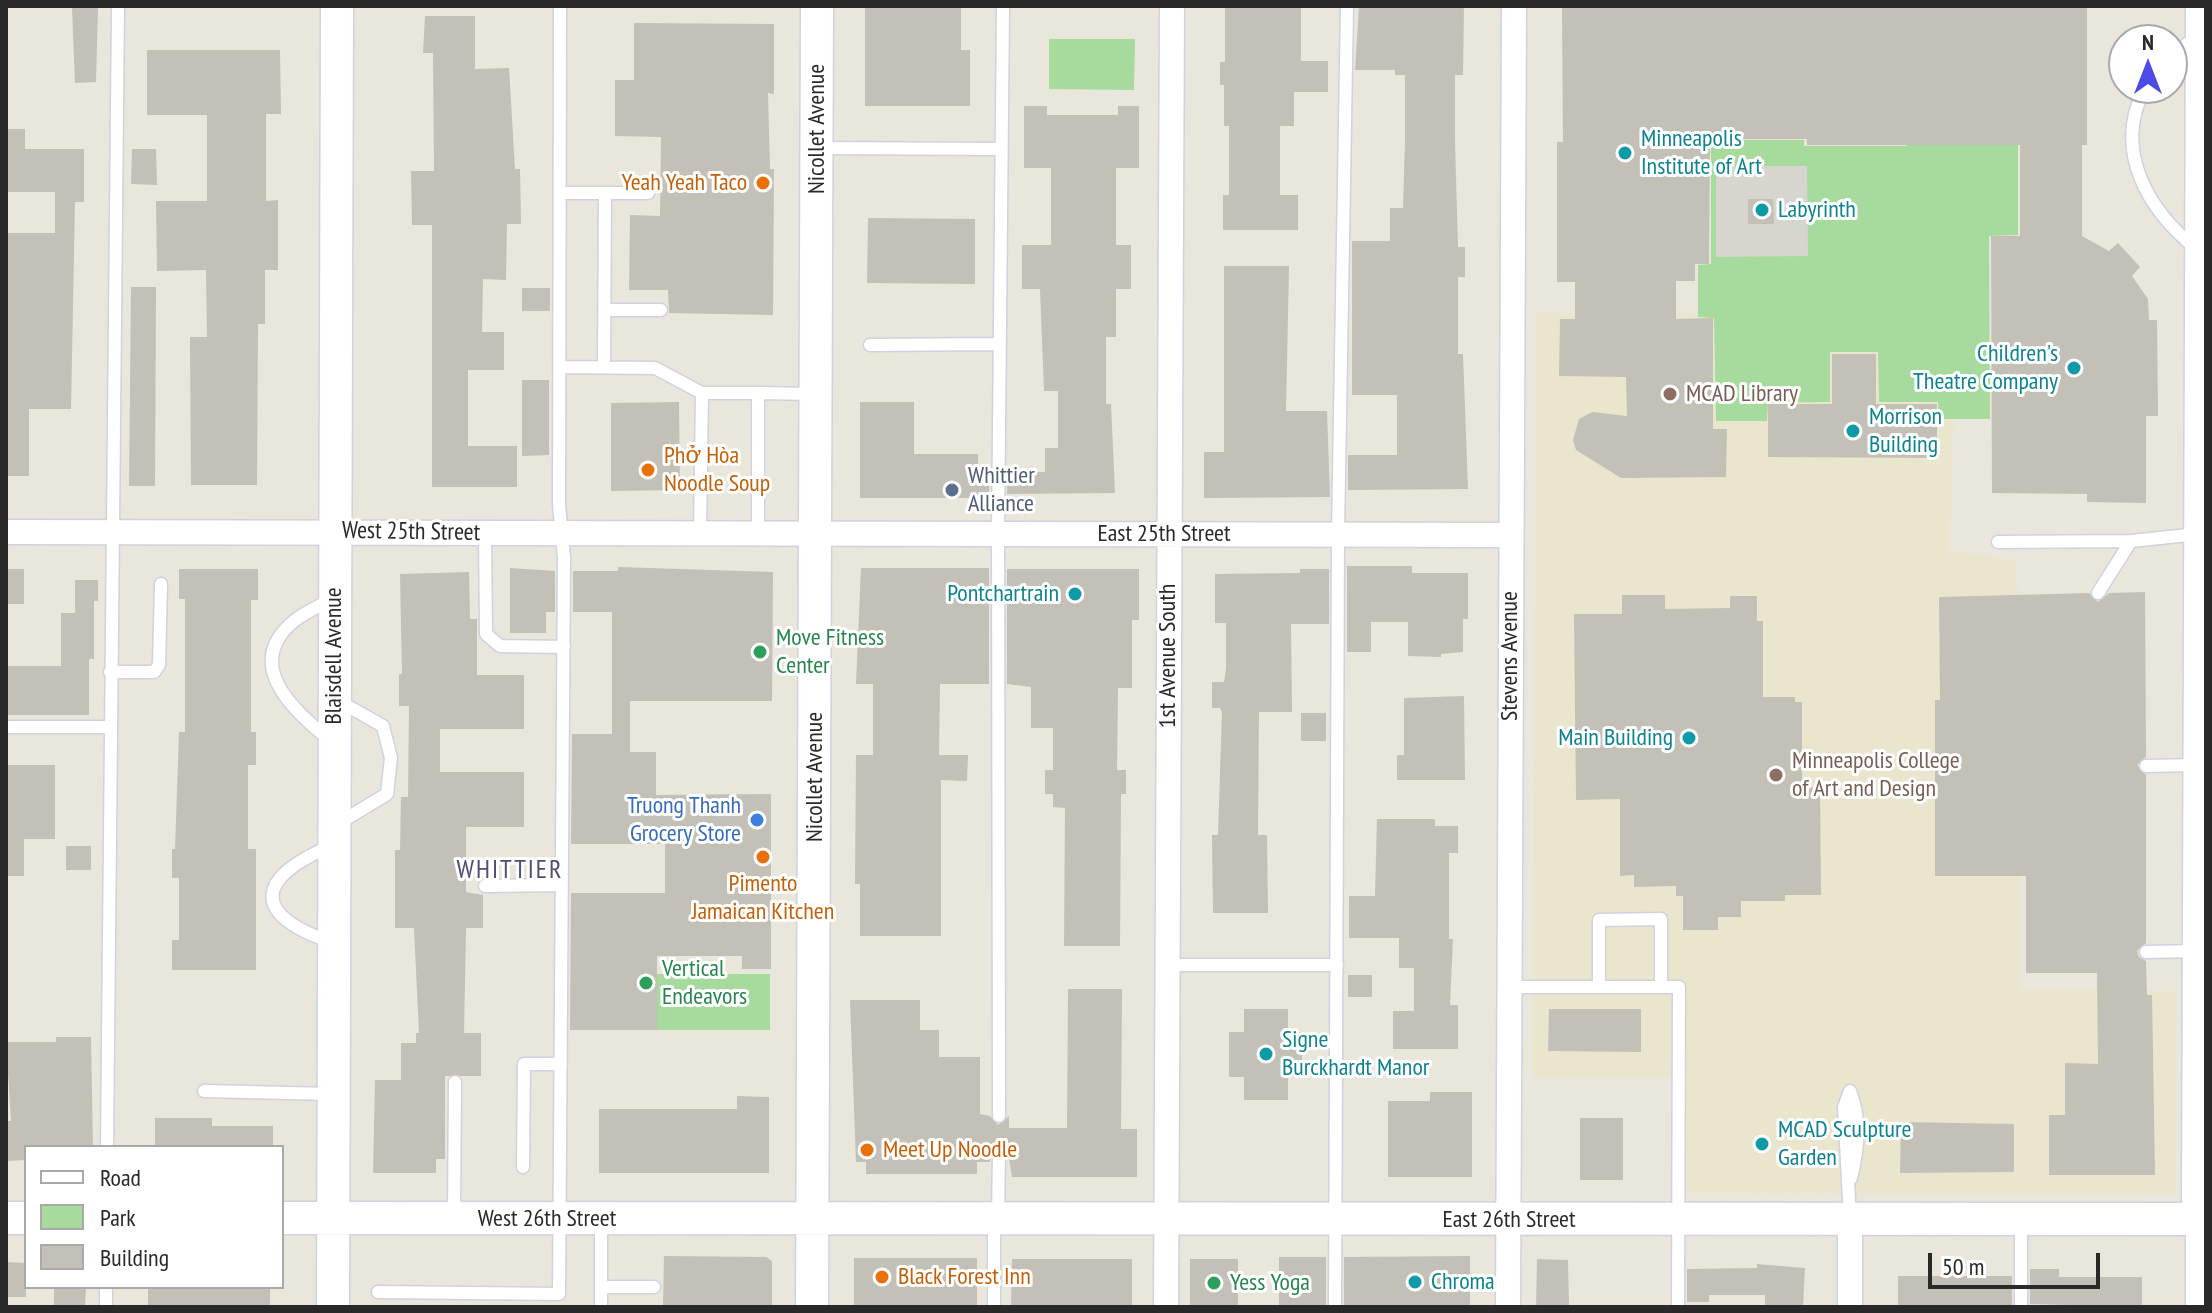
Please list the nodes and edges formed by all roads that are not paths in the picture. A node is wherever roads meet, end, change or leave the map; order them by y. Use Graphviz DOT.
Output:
graph roads {
  1 [pos="118,6"];
  2 [pos="337,6"];
  3 [pos="560,6"];
  4 [pos="817,6"];
  5 [pos="1003,6"];
  6 [pos="1172,6"];
  7 [pos="1347,6"];
  8 [pos="1514,6"];
  9 [pos="2202,19"];
  10 [pos="2188,36"];
  11 [pos="2137,104"];
  12 [pos="817,148"];
  13 [pos="1001,149"];
  14 [pos="560,193"];
  15 [pos="605,193"];
  16 [pos="648,193"];
  17 [pos="2202,253"];
  18 [pos="605,310"];
  19 [pos="661,310"];
  20 [pos="999,344"];
  21 [pos="870,345"];
  22 [pos="560,367"];
  23 [pos="604,367"];
  24 [pos="702,393"];
  25 [pos="758,393"];
  26 [pos="817,394"];
  27 [pos="335,531"];
  28 [pos="6,532"];
  29 [pos="111,532"];
  30 [pos="485,532"];
  31 [pos="564,533"];
  32 [pos="1338,533"];
  33 [pos="700,534"];
  34 [pos="758,534"];
  35 [pos="998,534"];
  36 [pos="1168,534"];
  37 [pos="2204,534"];
  38 [pos="817,535"];
  39 [pos="1511,535"];
  40 [pos="2131,541"];
  41 [pos="1998,542"];
  42 [pos="161,584"];
  43 [pos="2098,593"];
  44 [pos="335,598"];
  45 [pos="564,647"];
  46 [pos="110,672"];
  47 [pos="334,698"];
  48 [pos="6,727"];
  49 [pos="110,727"];
  50 [pos="334,744"];
  51 [pos="2200,744"];
  52 [pos="2146,766"];
  53 [pos="334,835"];
  54 [pos="562,885"];
  55 [pos="485,886"];
  56 [pos="334,943"];
  57 [pos="2198,951"];
  58 [pos="2146,952"];
  59 [pos="1168,965"];
  60 [pos="1337,965"];
  61 [pos="1510,987"];
  62 [pos="1599,987"];
  63 [pos="1661,987"];
  64 [pos="561,1064"];
  65 [pos="455,1082"];
  66 [pos="204,1091"];
  67 [pos="334,1094"];
  68 [pos="999,1116"];
  69 [pos="107,1145"];
  70 [pos="999,1149"];
  71 [pos="523,1167"];
  72 [pos="1850,1182"];
  73 [pos="284,1218"];
  74 [pos="333,1218"];
  75 [pos="996,1218"];
  76 [pos="1167,1218"];
  77 [pos="1336,1218"];
  78 [pos="454,1219"];
  79 [pos="560,1219"];
  80 [pos="601,1219"];
  81 [pos="812,1219"];
  82 [pos="2202,1219"];
  83 [pos="1509,1220"];
  84 [pos="1679,1220"];
  85 [pos="1850,1220"];
  86 [pos="2021,1220"];
  87 [pos="601,1287"];
  88 [pos="654,1287"];
  89 [pos="378,1292"];
  90 [pos="333,1307"];
  91 [pos="601,1307"];
  92 [pos="812,1307"];
  93 [pos="994,1307"];
  94 [pos="1166,1307"];
  95 [pos="1335,1307"];
  96 [pos="1508,1307"];
  97 [pos="1678,1307"];
  98 [pos="1850,1307"];
  99 [pos="2021,1307"];
  100 [pos="2198,1307"];
  1 -- 29 [label="lane"];
  2 -- 27 [label="street, Blaisdell Avenue"];
  3 -- 14 [label="lane"];
  4 -- 12 [label="street, Nicollet Avenue"];
  5 -- 13 [label="lane"];
  6 -- 36 [label="street, 1st Avenue South"];
  7 -- 32 [label="lane"];
  8 -- 39 [label="street, Stevens Avenue"];
  9 -- 10 [label="lane"];
  9 -- 17 [label="street"];
  11 -- 17 [label="lane"];
  12 -- 13 [label="lane"];
  12 -- 26 [label="street, Nicollet Avenue"];
  13 -- 20 [label="lane"];
  14 -- 15 [label="lane"];
  14 -- 22 [label="lane"];
  15 -- 16 [label="lane"];
  15 -- 18 [label="lane"];
  17 -- 37 [label="street"];
  18 -- 19 [label="lane"];
  18 -- 23 [label="lane"];
  20 -- 21 [label="lane"];
  20 -- 35 [label="lane"];
  22 -- 23 [label="lane"];
  22 -- 31 [label="lane"];
  23 -- 24 [label="lane"];
  24 -- 25 [label="lane"];
  24 -- 33 [label="lane"];
  25 -- 26 [label="lane"];
  25 -- 34 [label="lane"];
  26 -- 38 [label="street, Nicollet Avenue"];
  27 -- 29 [label="street, West 25th Street"];
  27 -- 30 [label="street, West 25th Street"];
  27 -- 44 [label="street, Blaisdell Avenue"];
  28 -- 29 [label="street, West 25th Street"];
  29 -- 46 [label="lane"];
  30 -- 31 [label="street, West 25th Street"];
  30 -- 45 [label="lane"];
  31 -- 33 [label="street, West 25th Street"];
  31 -- 45 [label="lane"];
  32 -- 36 [label="street, East 25th Street"];
  32 -- 39 [label="street, East 25th Street"];
  32 -- 60 [label="lane"];
  33 -- 34 [label="street, West 25th Street"];
  34 -- 38 [label="street, West 25th Street"];
  35 -- 36 [label="street, East 25th Street"];
  35 -- 38 [label="street, East 25th Street"];
  35 -- 68 [label="lane"];
  36 -- 59 [label="street, 1st Avenue South"];
  37 -- 40 [label="lane"];
  37 -- 51 [label="street"];
  38 -- 81 [label="street, Nicollet Avenue"];
  39 -- 61 [label="street, Stevens Avenue"];
  40 -- 41 [label="lane"];
  40 -- 43 [label="lane"];
  42 -- 46 [label="lane"];
  44 -- 47 [label="street, Blaisdell Avenue"];
  44 -- 50 [label="lane"];
  45 -- 54 [label="lane"];
  46 -- 49 [label="lane"];
  47 -- 50 [label="street, Blaisdell Avenue"];
  47 -- 53 [label="lane"];
  48 -- 49 [label="lane"];
  49 -- 69 [label="lane"];
  50 -- 53 [label="street, Blaisdell Avenue"];
  51 -- 52 [label="lane"];
  51 -- 57 [label="street"];
  53 -- 56 [label="street, Blaisdell Avenue"];
  53 -- 56 [label="lane"];
  54 -- 55 [label="lane"];
  54 -- 64 [label="lane"];
  56 -- 67 [label="street, Blaisdell Avenue"];
  57 -- 58 [label="lane"];
  57 -- 82 [label="street"];
  59 -- 60 [label="lane"];
  59 -- 76 [label="street, 1st Avenue South"];
  60 -- 77 [label="lane"];
  61 -- 62 [label="lane"];
  61 -- 83 [label="street, Stevens Avenue"];
  62 -- 63 [label="lane"];
  62 -- 63 [label="lane"];
  63 -- 84 [label="lane"];
  64 -- 71 [label="lane"];
  64 -- 79 [label="lane"];
  65 -- 78 [label="lane"];
  66 -- 67 [label="lane"];
  67 -- 74 [label="street, Blaisdell Avenue"];
  70 -- 75 [label="lane"];
  72 -- 72 [label="lane"];
  72 -- 85 [label="lane"];
  73 -- 74 [label="street, West 26th Street"];
  74 -- 78 [label="street, West 26th Street"];
  74 -- 90 [label="street, Blaisdell Avenue"];
  75 -- 76 [label="street, East 26th Street"];
  75 -- 81 [label="street, East 26th Street"];
  75 -- 93 [label="lane"];
  76 -- 77 [label="street, East 26th Street"];
  76 -- 94 [label="street, 1st Avenue South"];
  77 -- 83 [label="street, East 26th Street"];
  77 -- 95 [label="lane"];
  78 -- 79 [label="street, West 26th Street"];
  79 -- 80 [label="street, West 26th Street"];
  79 -- 89 [label="lane"];
  80 -- 81 [label="street, West 26th Street"];
  80 -- 87 [label="lane"];
  81 -- 92 [label="street, Nicollet Avenue"];
  82 -- 86 [label="street, East 26th Street"];
  82 -- 100 [label="street"];
  83 -- 84 [label="street, East 26th Street"];
  83 -- 96 [label="street, Stevens Avenue"];
  84 -- 85 [label="street, East 26th Street"];
  84 -- 97 [label="lane"];
  85 -- 86 [label="street, East 26th Street"];
  85 -- 98 [label="street"];
  86 -- 99 [label="lane"];
  87 -- 88 [label="lane"];
  87 -- 91 [label="lane"];
}
